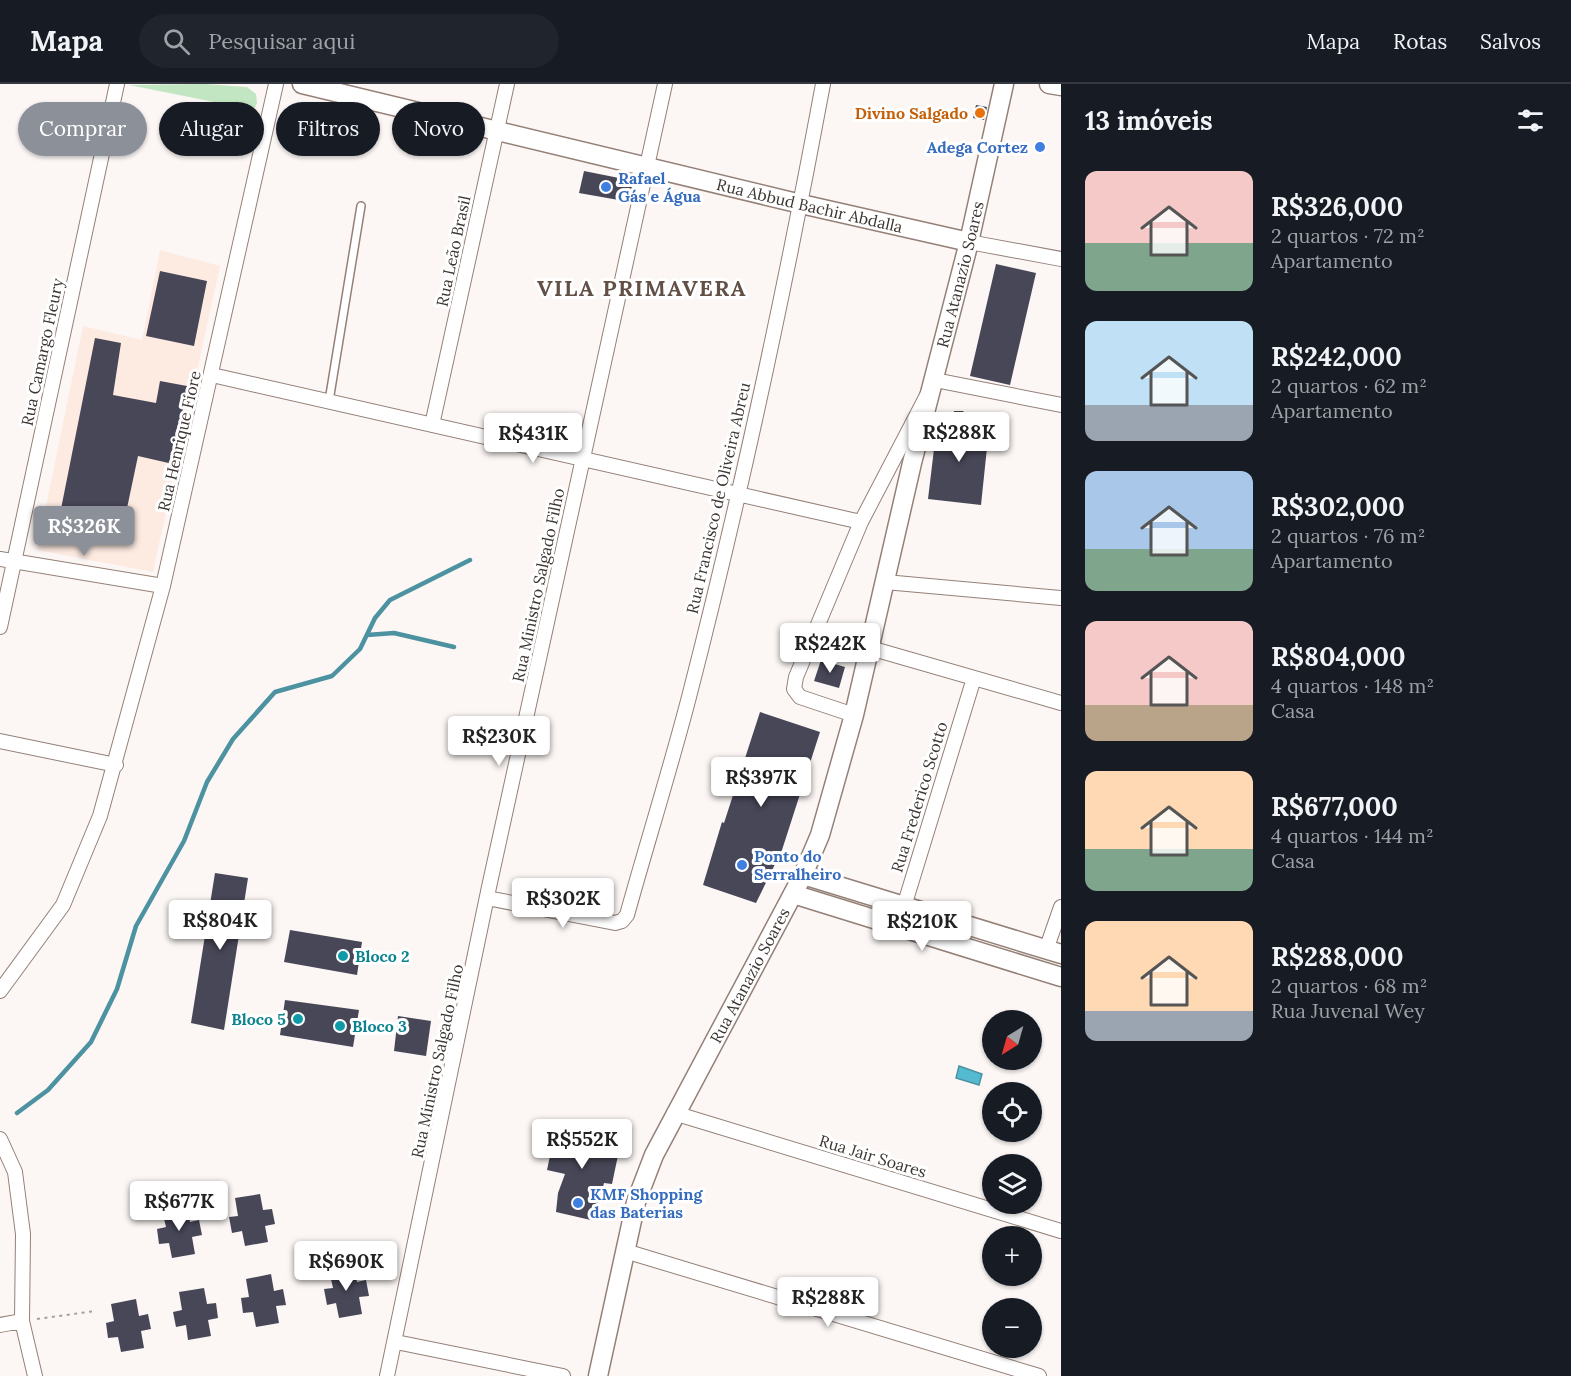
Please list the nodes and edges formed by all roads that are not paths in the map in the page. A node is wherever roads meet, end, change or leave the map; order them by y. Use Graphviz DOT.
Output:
graph roads {
  1 [pos="117,84"];
  2 [pos="276,84"];
  3 [pos="302,84"];
  4 [pos="507,84"];
  5 [pos="665,84"];
  6 [pos="823,84"];
  7 [pos="1004,84"];
  8 [pos="1049,84"];
  9 [pos="1061,86"];
  10 [pos="496,131"];
  11 [pos="647,167"];
  12 [pos="801,204"];
  13 [pos="361,206"];
  14 [pos="969,242"];
  15 [pos="1061,259"];
  16 [pos="212,375"];
  17 [pos="935,380"];
  18 [pos="329,402"];
  19 [pos="1061,405"];
  20 [pos="432,425"];
  21 [pos="894,458"];
  22 [pos="583,459"];
  23 [pos="912,463"];
  24 [pos="737,494"];
  25 [pos="861,522"];
  26 [pos="7,560"];
  27 [pos="885,582"];
  28 [pos="164,586"];
  29 [pos="1061,598"];
  30 [pos="0,627"];
  31 [pos="870,648"];
  32 [pos="974,678"];
  33 [pos="1061,703"];
  34 [pos="854,715"];
  35 [pos="0,741"];
  36 [pos="116,765"];
  37 [pos="803,875"];
  38 [pos="793,894"];
  39 [pos="487,898"];
  40 [pos="903,906"];
  41 [pos="1061,907"];
  42 [pos="898,926"];
  43 [pos="1054,952"];
  44 [pos="1061,977"];
  45 [pos="0,991"];
  46 [pos="674,1113"];
  47 [pos="0,1139"];
  48 [pos="1061,1231"];
  49 [pos="625,1251"];
  50 [pos="22,1321"];
  51 [pos="0,1325"];
  52 [pos="396,1342"];
  53 [pos="35,1376"];
  54 [pos="387,1376"];
  55 [pos="563,1376"];
  56 [pos="598,1376"];
  57 [pos="1039,1376"];
  1 -- 26 [label="street, Rua Camargo Fleury"];
  2 -- 16 [label="street, Rua Henrique Fiore"];
  3 -- 10 [label="main road, Rua Abbud Bachir Abdalla"];
  4 -- 10 [label="street, Rua Leão Brasil"];
  5 -- 11 [label="street, Rua Ministro Salgado Filho"];
  6 -- 12 [label="street, Rua Francisco de Oliveira Abreu"];
  7 -- 14 [label="main road, Rua Atanazio Soares"];
  8 -- 9 [label="main road"];
  10 -- 11 [label="main road, Rua Abbud Bachir Abdalla"];
  10 -- 20 [label="street, Rua Leão Brasil"];
  11 -- 12 [label="main road, Rua Abbud Bachir Abdalla"];
  11 -- 22 [label="street, Rua Ministro Salgado Filho"];
  12 -- 14 [label="main road, Rua Abbud Bachir Abdalla"];
  12 -- 24 [label="street, Rua Francisco de Oliveira Abreu"];
  13 -- 18 [label="lane"];
  14 -- 15 [label="street"];
  14 -- 17 [label="main road, Rua Atanazio Soares"];
  16 -- 18 [label="street"];
  16 -- 28 [label="street, Rua Henrique Fiore"];
  17 -- 19 [label="street"];
  17 -- 21 [label="street"];
  17 -- 23 [label="main road, Rua Atanazio Soares"];
  18 -- 20 [label="street"];
  20 -- 22 [label="street"];
  21 -- 23 [label="street"];
  21 -- 25 [label="street"];
  22 -- 24 [label="street"];
  22 -- 39 [label="street, Rua Ministro Salgado Filho"];
  23 -- 27 [label="main road, Rua Atanazio Soares"];
  24 -- 25 [label="street"];
  24 -- 39 [label="street, Rua Francisco de Oliveira Abreu"];
  25 -- 34 [label="street"];
  26 -- 28 [label="street"];
  26 -- 30 [label="street, Rua Camargo Fleury"];
  27 -- 29 [label="street"];
  27 -- 31 [label="main road, Rua Atanazio Soares"];
  28 -- 36 [label="street, Rua Henrique Fiore"];
  31 -- 32 [label="street"];
  31 -- 34 [label="main road, Rua Atanazio Soares"];
  32 -- 33 [label="street"];
  32 -- 40 [label="street, Rua Frederico Scotto"];
  34 -- 37 [label="main road, Rua Atanazio Soares"];
  35 -- 36 [label="street"];
  36 -- 45 [label="street, Rua Henrique Fiore"];
  37 -- 38 [label="main road, Rua Atanazio Soares"];
  37 -- 40 [label="main road"];
  38 -- 42 [label="main road"];
  38 -- 46 [label="main road, Rua Atanazio Soares"];
  39 -- 52 [label="street, Rua Ministro Salgado Filho"];
  40 -- 42 [label="street, Rua Frederico Scotto"];
  40 -- 43 [label="main road"];
  41 -- 43 [label="street"];
  42 -- 44 [label="main road"];
  46 -- 48 [label="street, Rua Jair Soares"];
  46 -- 49 [label="main road, Rua Atanazio Soares"];
  47 -- 50 [label="street"];
  49 -- 56 [label="main road, Rua Atanazio Soares"];
  49 -- 57 [label="street"];
  50 -- 51 [label="street"];
  50 -- 53 [label="street"];
  52 -- 54 [label="street, Rua Ministro Salgado Filho"];
  52 -- 55 [label="street"];
}
